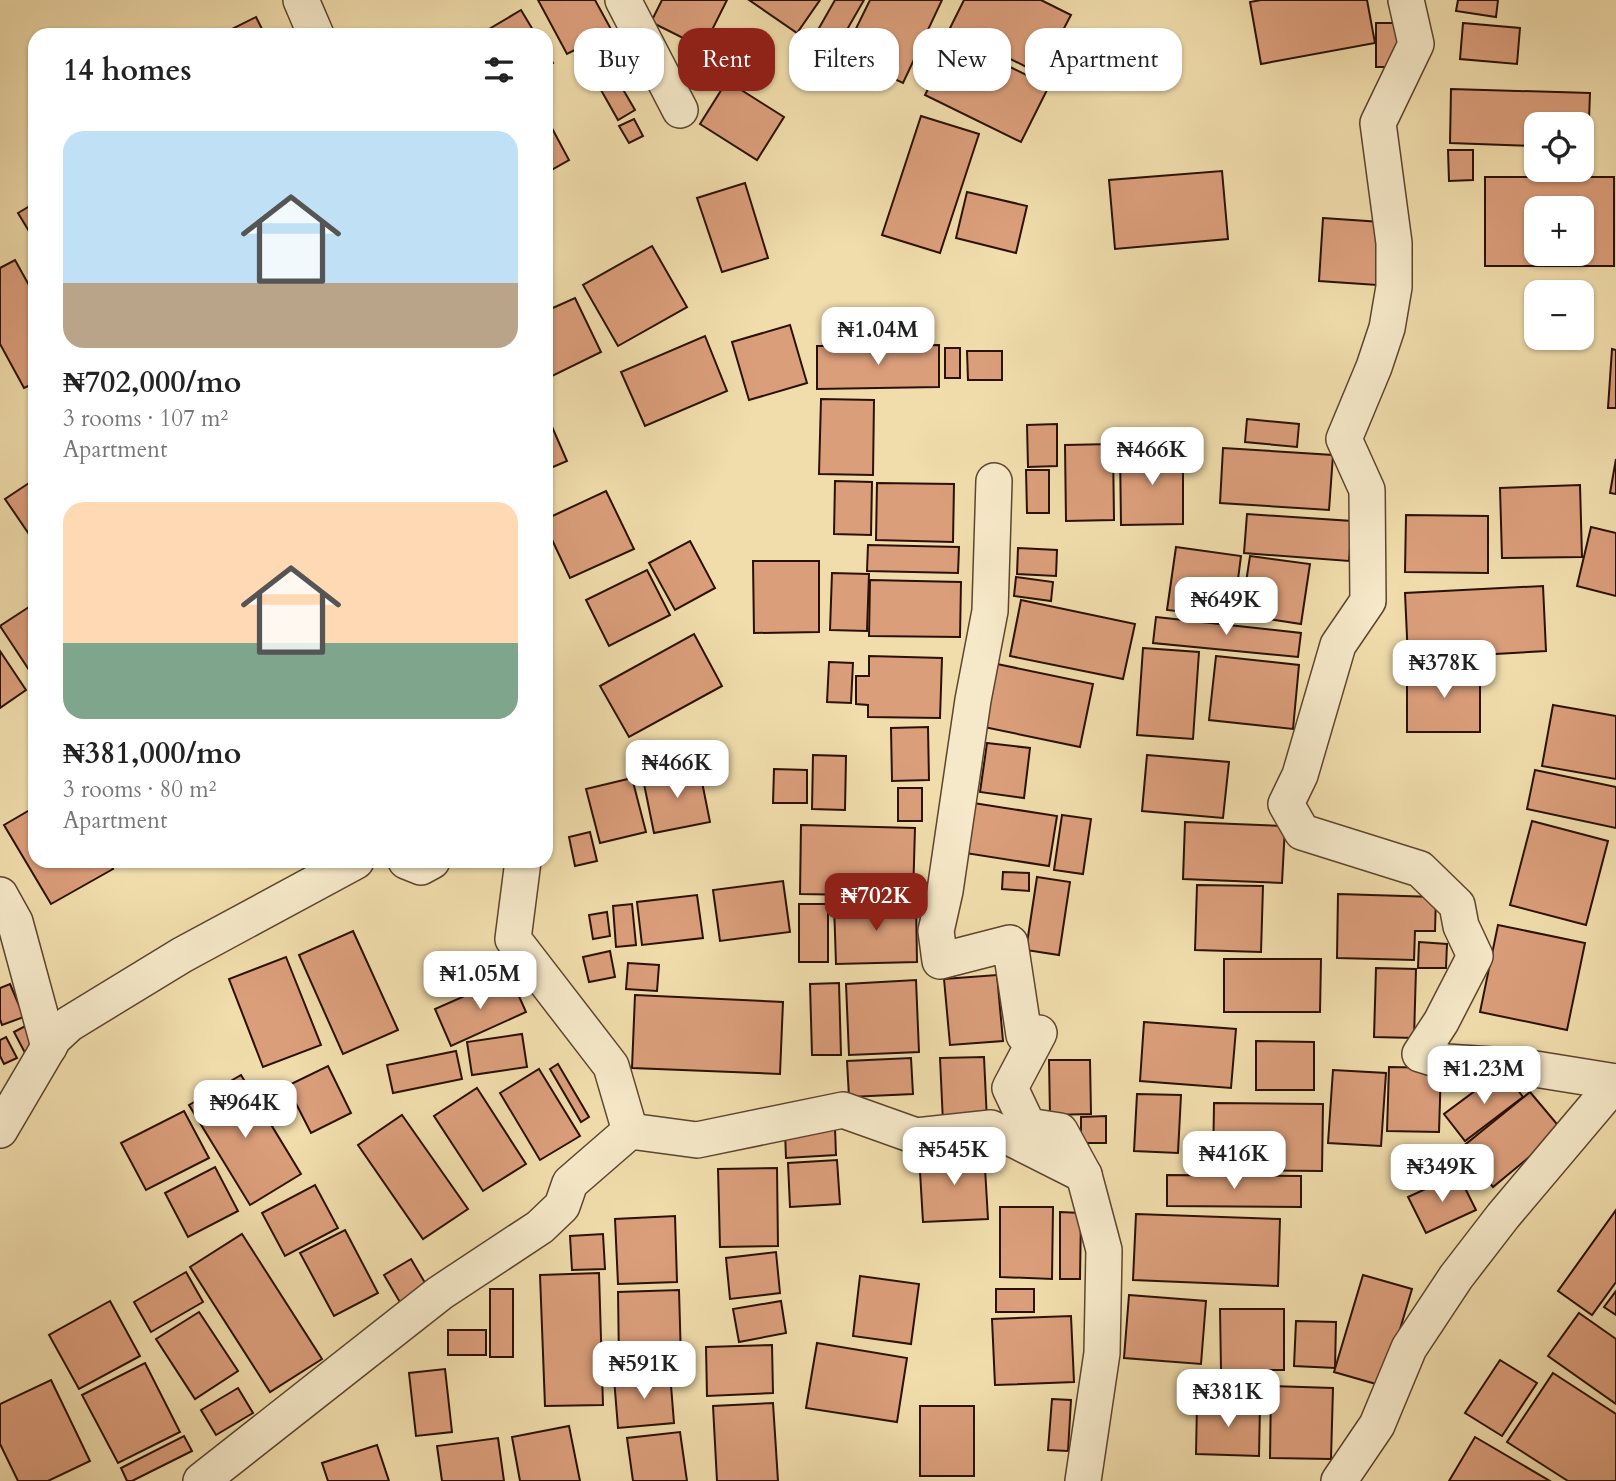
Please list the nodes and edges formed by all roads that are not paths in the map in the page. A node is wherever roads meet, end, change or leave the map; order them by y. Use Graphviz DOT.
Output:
graph roads {
  1 [pos="301,0"];
  2 [pos="623,0"];
  3 [pos="1406,0"];
  4 [pos="313,28"];
  5 [pos="680,110"];
  6 [pos="994,481"];
  7 [pos="343,868"];
  8 [pos="522,868"];
  9 [pos="0,895"];
  10 [pos="49,1047"];
  11 [pos="1616,1082"];
  12 [pos="0,1130"];
  13 [pos="631,1131"];
  14 [pos="1084,1175"];
  15 [pos="201,1481"];
  16 [pos="1083,1481"];
  17 [pos="1339,1481"];
  1 -- 4 [label="street"];
  2 -- 5 [label="street"];
  3 -- 11 [label="street"];
  6 -- 14 [label="street"];
  7 -- 10 [label="street"];
  8 -- 13 [label="street"];
  9 -- 10 [label="street"];
  10 -- 12 [label="street"];
  11 -- 17 [label="street"];
  13 -- 14 [label="street"];
  13 -- 15 [label="street"];
  14 -- 16 [label="street"];
}
